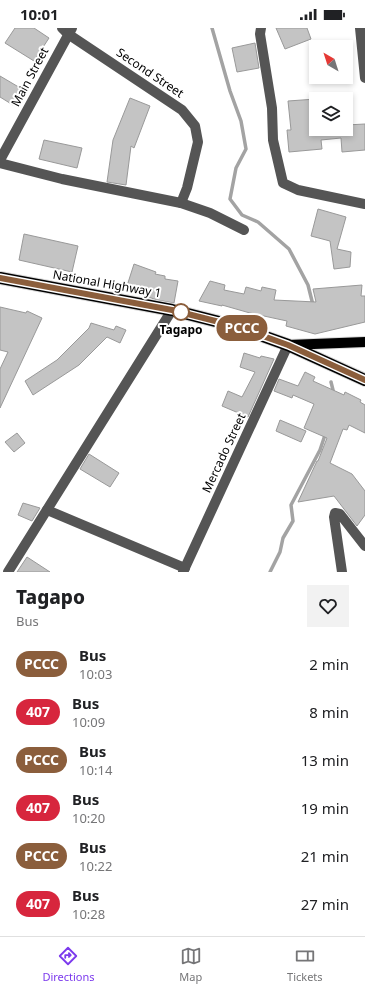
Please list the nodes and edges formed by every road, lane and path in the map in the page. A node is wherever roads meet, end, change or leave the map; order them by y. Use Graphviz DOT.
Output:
graph roads {
  1 [pos="261,28"];
  2 [pos="68,30"];
  3 [pos="362,31"];
  4 [pos="365,78"];
  5 [pos="0,161"];
  6 [pos="181,203"];
  7 [pos="365,204"];
  8 [pos="244,230"];
  9 [pos="0,278"];
  10 [pos="172,310"];
  11 [pos="365,342"];
  12 [pos="288,345"];
  13 [pos="365,380"];
  14 [pos="48,510"];
  15 [pos="365,546"];
  16 [pos="184,570"];
  17 [pos="8,572"];
  18 [pos="342,572"];
  1 -- 7 [label="street"];
  2 -- 5 [label="street, Main Street"];
  2 -- 6 [label="street, Second Street"];
  3 -- 4 [label="street"];
  5 -- 6 [label="street"];
  6 -- 8 [label="street"];
  9 -- 10 [label="highway, National Highway 1"];
  10 -- 12 [label="highway, National Highway 1"];
  10 -- 14 [label="street"];
  11 -- 12 [label="main road"];
  12 -- 13 [label="highway, National Highway 1"];
  12 -- 16 [label="street, Mercado Street"];
  14 -- 16 [label="street"];
  14 -- 17 [label="street"];
  15 -- 18 [label="street"];
}
